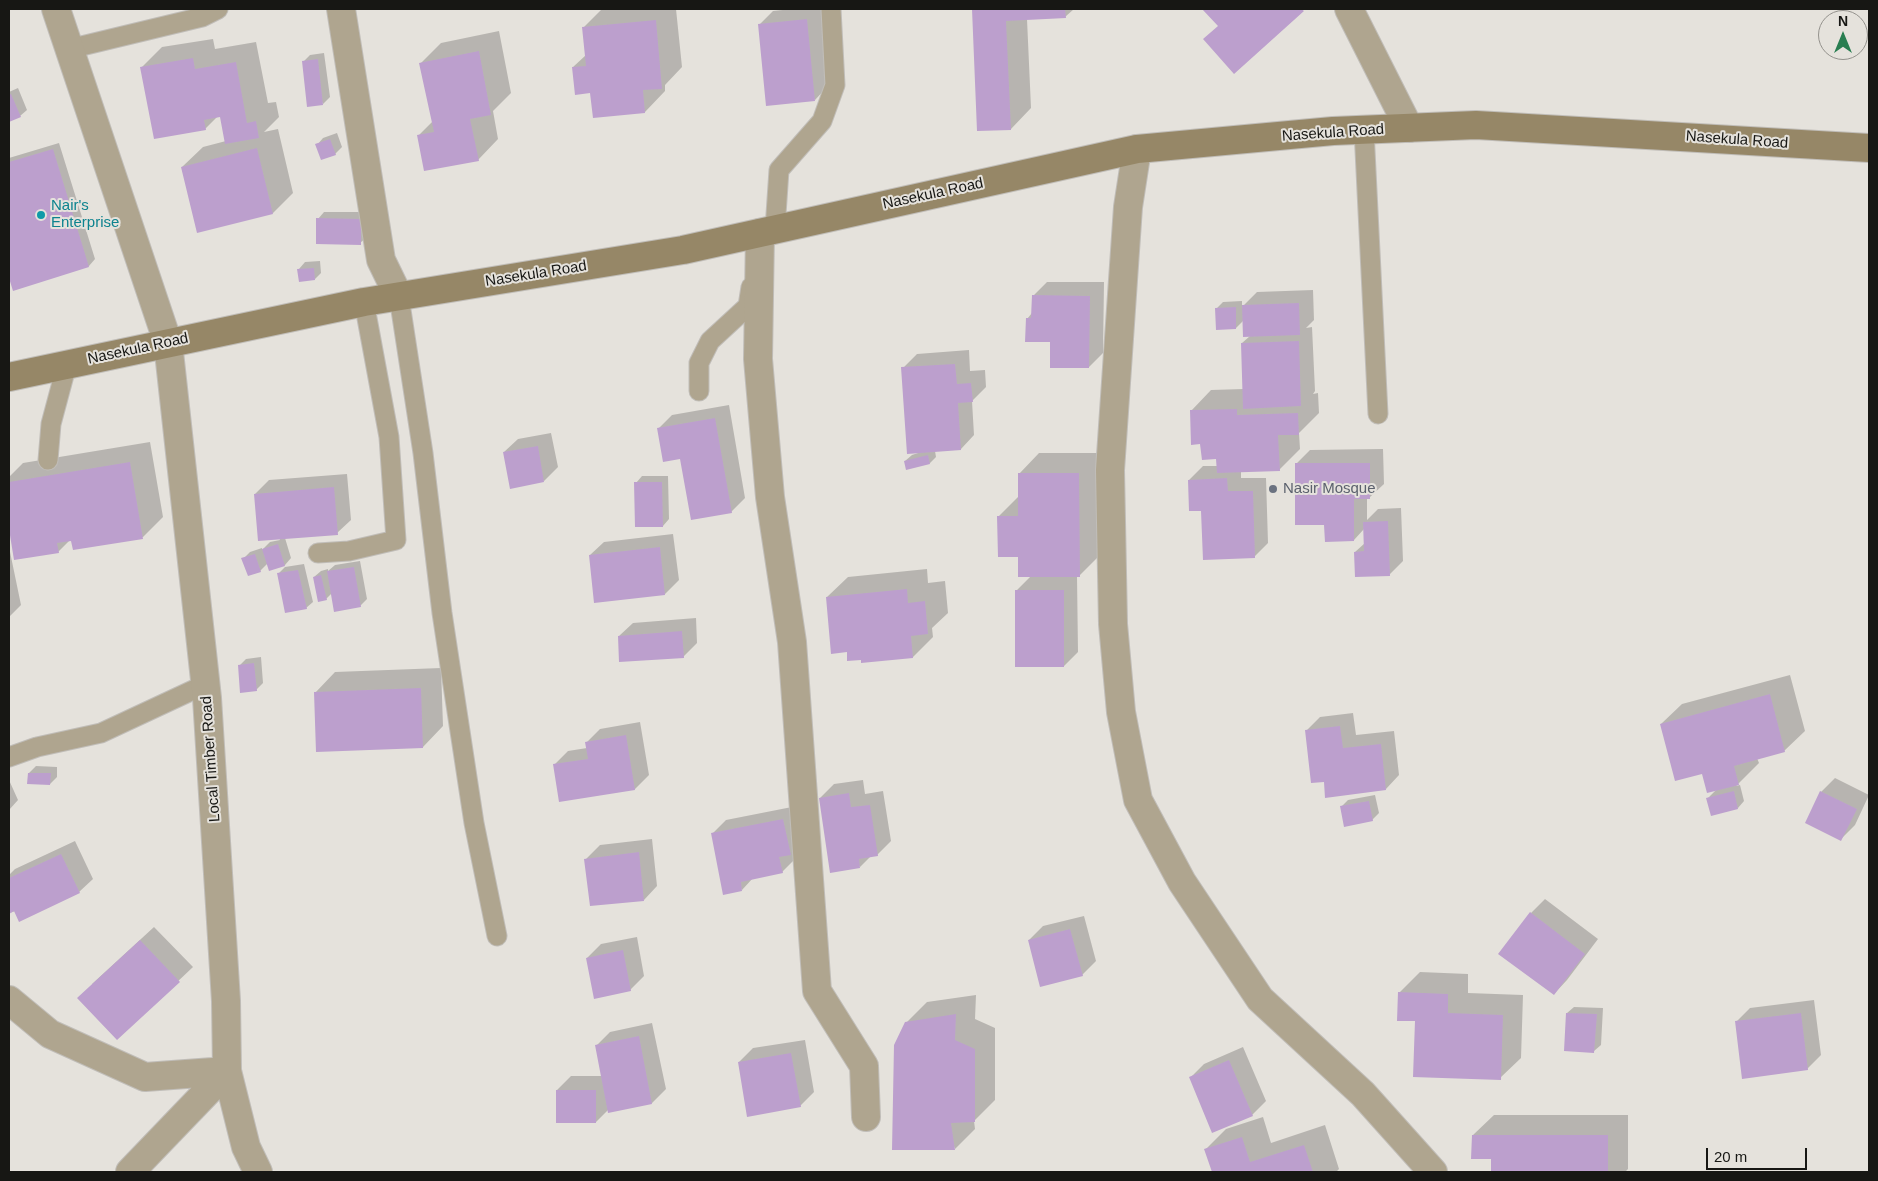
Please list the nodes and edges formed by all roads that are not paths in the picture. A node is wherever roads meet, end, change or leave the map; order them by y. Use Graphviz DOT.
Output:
graph roads {
  1 [pos="56,9"];
  2 [pos="218,9"];
  3 [pos="341,9"];
  4 [pos="831,9"];
  5 [pos="1349,9"];
  6 [pos="69,49"];
  7 [pos="1409,128"];
  8 [pos="1364,130"];
  9 [pos="1869,148"];
  10 [pos="1137,150"];
  11 [pos="760,233"];
  12 [pos="399,297"];
  13 [pos="364,302"];
  14 [pos="168,343"];
  15 [pos="67,364"];
  16 [pos="9,376"];
  17 [pos="699,391"];
  18 [pos="1378,414"];
  19 [pos="48,460"];
  20 [pos="318,553"];
  21 [pos="206,684"];
  22 [pos="9,757"];
  23 [pos="497,936"];
  24 [pos="9,1000"];
  25 [pos="227,1071"];
  26 [pos="866,1117"];
  27 [pos="130,1172"];
  28 [pos="258,1172"];
  29 [pos="1432,1172"];
  1 -- 6 [label="street, Local Timber Road"];
  2 -- 6 [label="lane"];
  3 -- 12 [label="street"];
  4 -- 11 [label="lane"];
  5 -- 7 [label="street"];
  6 -- 14 [label="street, Local Timber Road"];
  7 -- 8 [label="main road, Nasekula Road"];
  7 -- 9 [label="main road, Nasekula Road"];
  8 -- 10 [label="main road, Nasekula Road"];
  8 -- 18 [label="lane"];
  10 -- 11 [label="main road, Nasekula Road"];
  10 -- 29 [label="street"];
  11 -- 12 [label="main road, Nasekula Road"];
  11 -- 17 [label="lane"];
  11 -- 26 [label="street"];
  12 -- 13 [label="main road, Nasekula Road"];
  12 -- 23 [label="lane"];
  13 -- 14 [label="main road, Nasekula Road"];
  13 -- 20 [label="lane"];
  14 -- 15 [label="main road, Nasekula Road"];
  14 -- 21 [label="street, Local Timber Road"];
  15 -- 16 [label="main road, Nasekula Road"];
  15 -- 19 [label="lane"];
  21 -- 22 [label="lane"];
  21 -- 25 [label="street, Local Timber Road"];
  24 -- 25 [label="street"];
  25 -- 27 [label="street"];
  25 -- 28 [label="street, Local Timber Road"];
}
